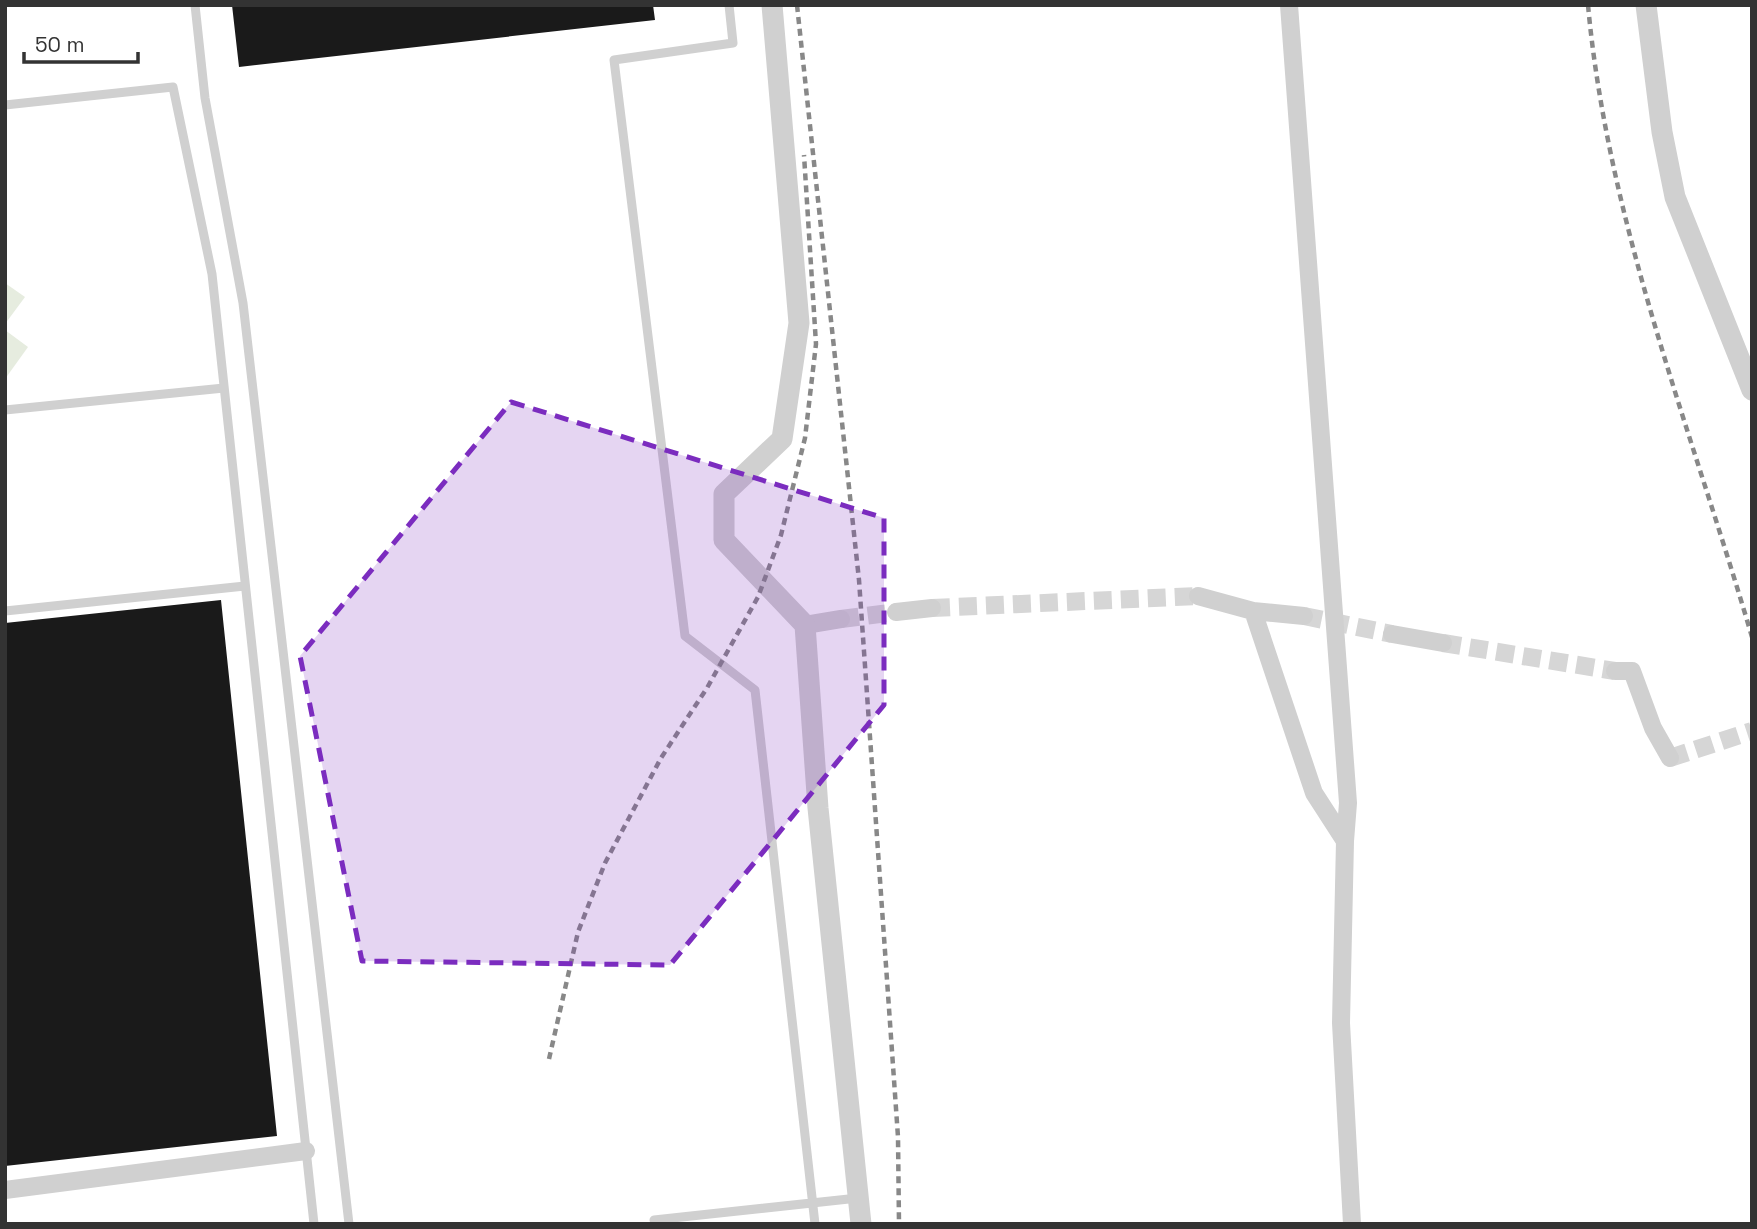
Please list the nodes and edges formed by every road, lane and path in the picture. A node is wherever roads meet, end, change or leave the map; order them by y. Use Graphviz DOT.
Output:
graph roads {
  1 [pos="195,5"];
  2 [pos="729,5"];
  3 [pos="772,5"];
  4 [pos="1289,5"];
  5 [pos="1646,5"];
  6 [pos="5,105"];
  7 [pos="224,388"];
  8 [pos="1752,390"];
  9 [pos="5,410"];
  10 [pos="245,586"];
  11 [pos="1198,596"];
  12 [pos="932,608"];
  13 [pos="5,611"];
  14 [pos="1253,611"];
  15 [pos="896,612"];
  16 [pos="1304,616"];
  17 [pos="841,619"];
  18 [pos="805,625"];
  19 [pos="1392,634"];
  20 [pos="1443,643"];
  21 [pos="1615,671"];
  22 [pos="1670,758"];
  23 [pos="1345,841"];
  24 [pos="306,1152"];
  25 [pos="5,1190"];
  26 [pos="858,1198"];
  27 [pos="812,1203"];
  28 [pos="654,1220"];
  29 [pos="314,1224"];
  30 [pos="349,1224"];
  31 [pos="815,1224"];
  32 [pos="861,1224"];
  33 [pos="1352,1224"];
  1 -- 30 [label="lane"];
  2 -- 27 [label="lane"];
  3 -- 18 [label="street"];
  4 -- 23 [label="street"];
  5 -- 8 [label="street"];
  6 -- 7 [label="lane"];
  7 -- 9 [label="lane"];
  7 -- 10 [label="lane"];
  10 -- 13 [label="lane"];
  10 -- 24 [label="lane"];
  11 -- 14 [label="street"];
  12 -- 15 [label="street"];
  14 -- 16 [label="street"];
  14 -- 23 [label="street"];
  17 -- 18 [label="street"];
  18 -- 26 [label="street"];
  19 -- 20 [label="street"];
  21 -- 22 [label="street"];
  23 -- 33 [label="street"];
  24 -- 25 [label="street"];
  24 -- 29 [label="lane"];
  26 -- 27 [label="lane"];
  26 -- 32 [label="street"];
  27 -- 28 [label="lane"];
  27 -- 31 [label="lane"];
}
